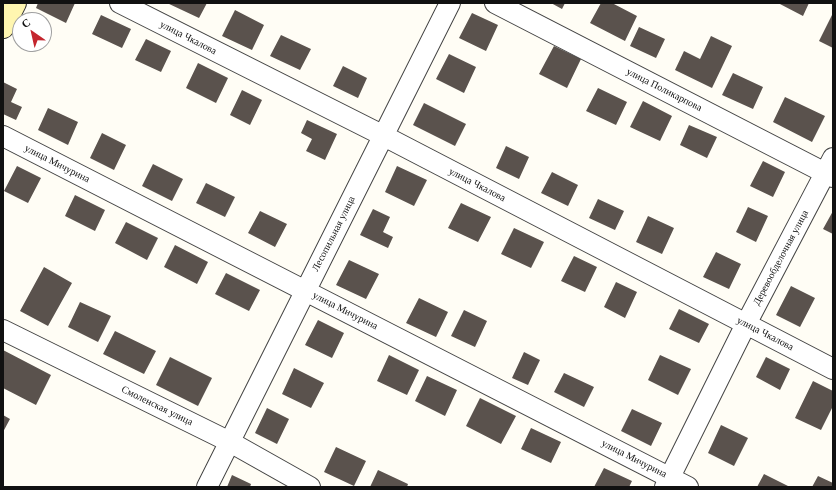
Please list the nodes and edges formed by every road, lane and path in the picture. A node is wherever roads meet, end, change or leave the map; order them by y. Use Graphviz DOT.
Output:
graph roads {
  1 [pos="15,3"];
  2 [pos="120,3"];
  3 [pos="450,3"];
  4 [pos="495,3"];
  5 [pos="3,27"];
  6 [pos="3,136"];
  7 [pos="384,136"];
  8 [pos="830,169"];
  9 [pos="305,291"];
  10 [pos="746,324"];
  11 [pos="3,330"];
  12 [pos="833,369"];
  13 [pos="230,442"];
  14 [pos="674,484"];
  15 [pos="207,487"];
  16 [pos="310,487"];
  1 -- 5 [label="main road"];
  2 -- 7 [label="street, улица Чкалова"];
  3 -- 7 [label="street, Лесопильная улица"];
  4 -- 8 [label="street, улица Поликарпова"];
  6 -- 9 [label="street, улица Мичурина"];
  7 -- 9 [label="street, Лесопильная улица"];
  7 -- 10 [label="street, улица Чкалова"];
  8 -- 10 [label="street, Деревообделочная улица"];
  9 -- 13 [label="street, Лесопильная улица"];
  9 -- 14 [label="street, улица Мичурина"];
  10 -- 12 [label="street, улица Чкалова"];
  10 -- 14 [label="street, Деревообделочная улица"];
  11 -- 13 [label="street, Смоленская улица"];
  13 -- 15 [label="street, Лесопильная улица"];
  13 -- 16 [label="street, Смоленская улица"];
}
